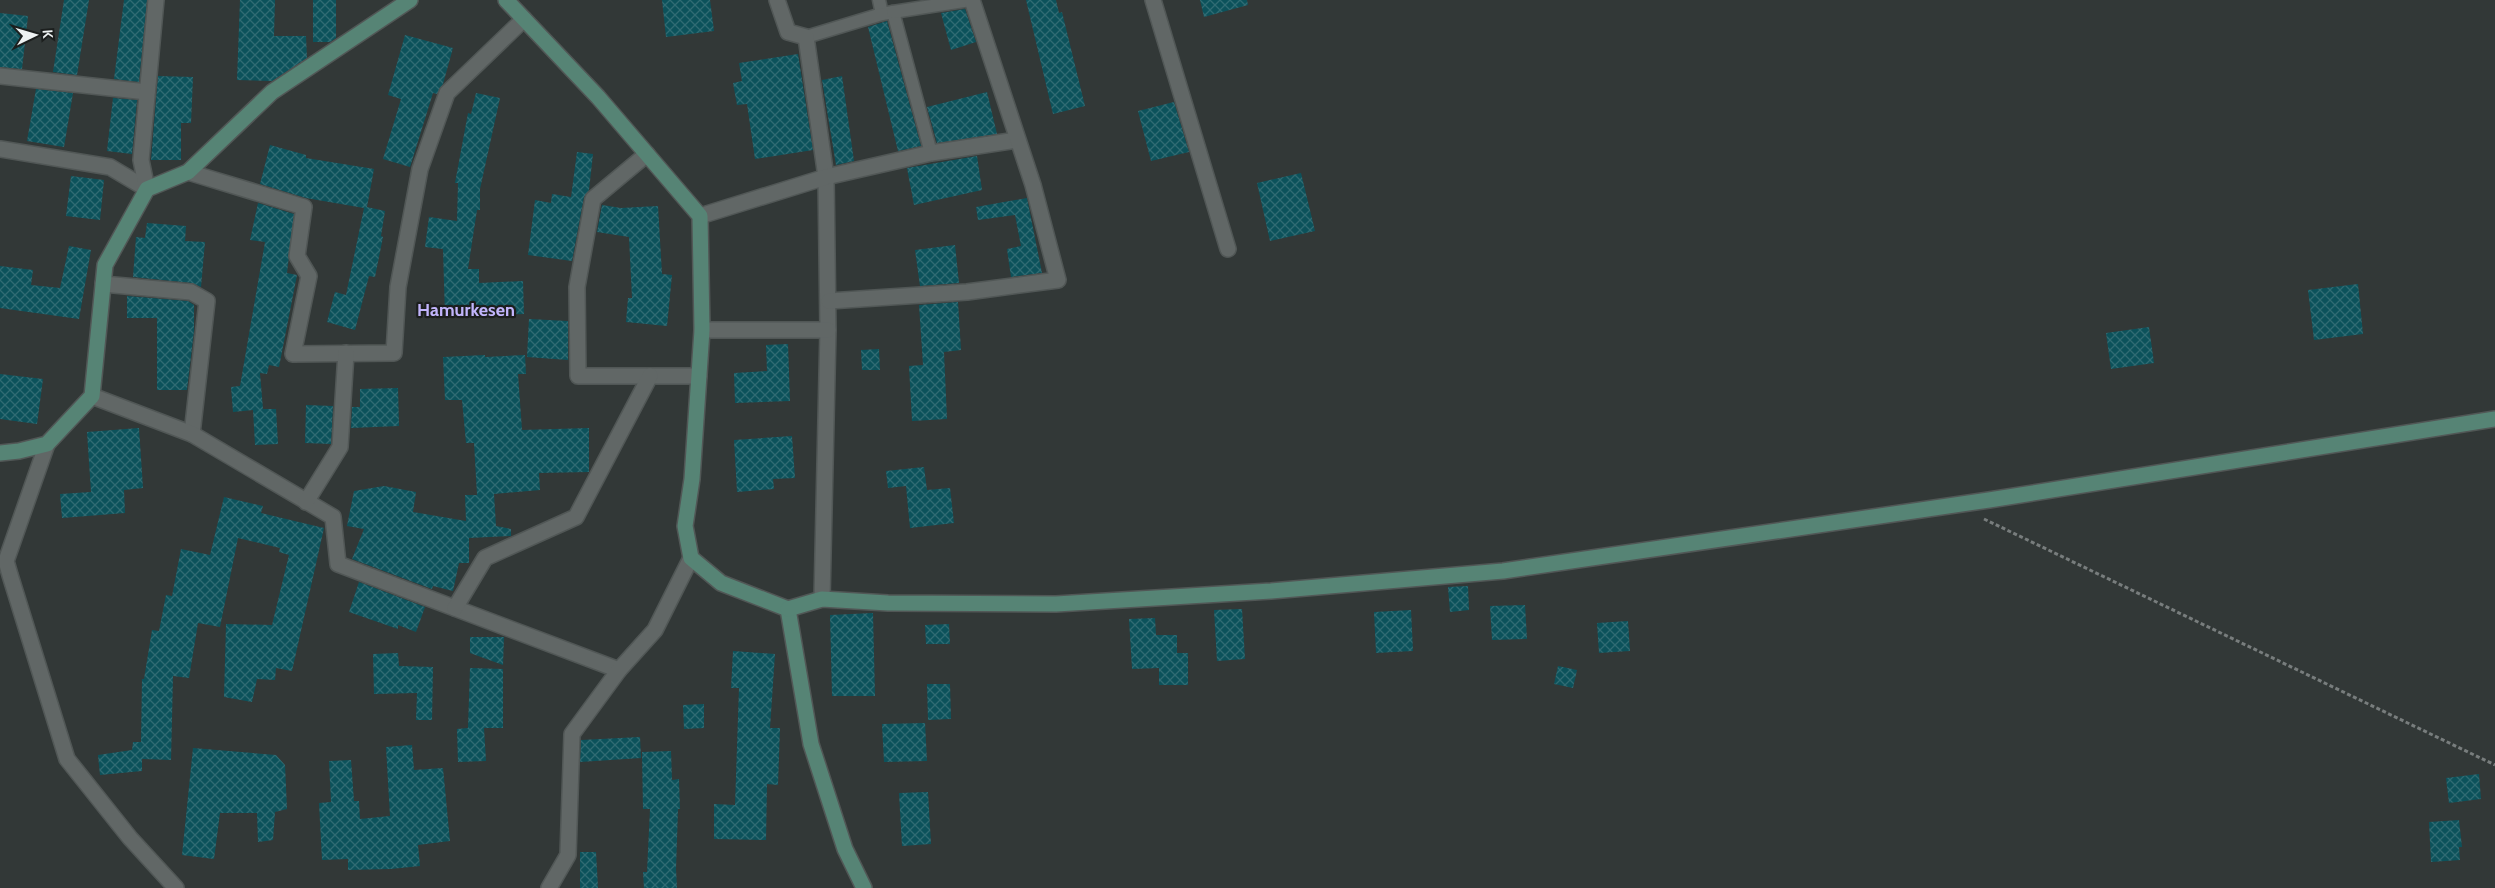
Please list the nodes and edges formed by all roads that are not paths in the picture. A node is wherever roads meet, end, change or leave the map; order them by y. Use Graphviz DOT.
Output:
graph roads {
  1 [pos="156,0"];
  2 [pos="410,0"];
  3 [pos="506,0"];
  4 [pos="777,0"];
  5 [pos="879,0"];
  6 [pos="971,0"];
  7 [pos="1153,0"];
  8 [pos="888,13"];
  9 [pos="524,19"];
  10 [pos="806,37"];
  11 [pos="0,76"];
  12 [pos="147,92"];
  13 [pos="1017,140"];
  14 [pos="0,149"];
  15 [pos="931,153"];
  16 [pos="647,154"];
  17 [pos="188,172"];
  18 [pos="826,177"];
  19 [pos="146,189"];
  20 [pos="700,216"];
  21 [pos="1228,249"];
  22 [pos="104,284"];
  23 [pos="829,301"];
  24 [pos="702,330"];
  25 [pos="828,330"];
  26 [pos="346,353"];
  27 [pos="650,376"];
  28 [pos="699,376"];
  29 [pos="92,396"];
  30 [pos="2495,419"];
  31 [pos="192,434"];
  32 [pos="47,444"];
  33 [pos="0,453"];
  34 [pos="306,502"];
  35 [pos="3,558"];
  36 [pos="692,558"];
  37 [pos="822,599"];
  38 [pos="455,608"];
  39 [pos="788,609"];
  40 [pos="619,670"];
  41 [pos="176,888"];
  42 [pos="549,888"];
  43 [pos="864,888"];
  1 -- 12 [label="street"];
  2 -- 17 [label="street"];
  3 -- 9 [label="street"];
  4 -- 10 [label="street"];
  5 -- 8 [label="lane"];
  6 -- 8 [label="lane"];
  6 -- 13 [label="street"];
  7 -- 21 [label="street"];
  8 -- 10 [label="lane"];
  8 -- 15 [label="lane"];
  9 -- 16 [label="street"];
  9 -- 26 [label="street"];
  10 -- 18 [label="street"];
  11 -- 12 [label="street"];
  12 -- 19 [label="street"];
  13 -- 15 [label="street"];
  13 -- 23 [label="street"];
  14 -- 19 [label="street"];
  15 -- 18 [label="street"];
  16 -- 20 [label="street"];
  16 -- 27 [label="street"];
  17 -- 19 [label="street"];
  17 -- 26 [label="street"];
  18 -- 20 [label="street"];
  18 -- 23 [label="street"];
  19 -- 22 [label="street"];
  20 -- 24 [label="street"];
  22 -- 29 [label="street"];
  22 -- 31 [label="street"];
  23 -- 25 [label="street"];
  24 -- 25 [label="street"];
  24 -- 28 [label="street"];
  25 -- 37 [label="street"];
  26 -- 34 [label="street"];
  27 -- 28 [label="street"];
  27 -- 38 [label="street"];
  28 -- 36 [label="street"];
  29 -- 31 [label="street"];
  29 -- 32 [label="street"];
  30 -- 37 [label="street"];
  31 -- 34 [label="street"];
  32 -- 33 [label="street"];
  32 -- 35 [label="street"];
  34 -- 38 [label="street"];
  35 -- 41 [label="street"];
  36 -- 39 [label="street"];
  36 -- 40 [label="street"];
  37 -- 39 [label="street"];
  38 -- 40 [label="street"];
  39 -- 43 [label="street"];
  40 -- 42 [label="street"];
}
